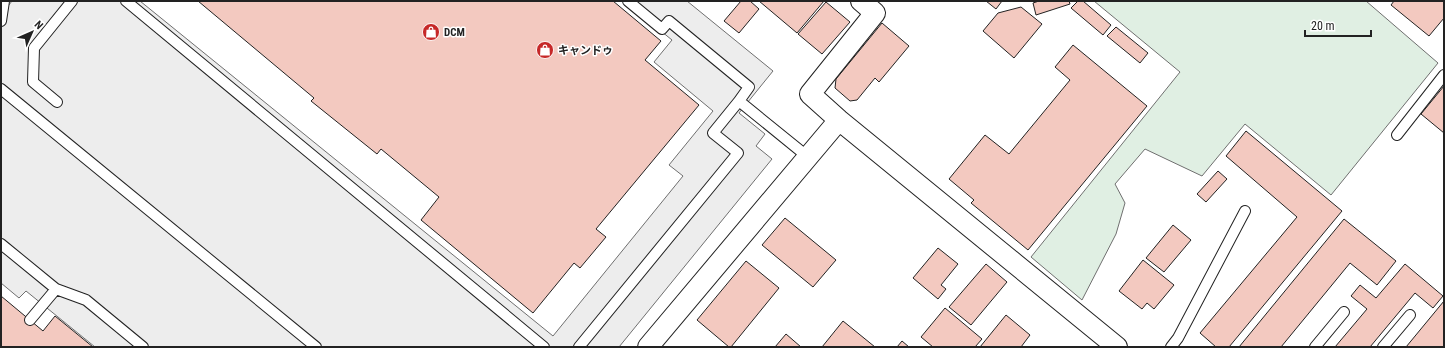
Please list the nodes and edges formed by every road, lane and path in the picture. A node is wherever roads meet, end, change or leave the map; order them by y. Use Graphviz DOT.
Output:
graph roads {
  1 [pos="4,1"];
  2 [pos="72,1"];
  3 [pos="126,1"];
  4 [pos="628,1"];
  5 [pos="861,1"];
  6 [pos="1,21"];
  7 [pos="1444,76"];
  8 [pos="1,89"];
  9 [pos="739,101"];
  10 [pos="57,102"];
  11 [pos="839,120"];
  12 [pos="1397,135"];
  13 [pos="808,157"];
  14 [pos="1245,211"];
  15 [pos="1,244"];
  16 [pos="56,289"];
  17 [pos="1344,312"];
  18 [pos="1410,315"];
  19 [pos="30,320"];
  20 [pos="143,347"];
  21 [pos="316,347"];
  22 [pos="544,347"];
  23 [pos="580,347"];
  24 [pos="648,347"];
  25 [pos="1117,347"];
  26 [pos="1171,347"];
  27 [pos="1315,347"];
  28 [pos="1383,347"];
  1 -- 6 [label="lane"];
  2 -- 10 [label="lane"];
  3 -- 22 [label="lane"];
  4 -- 9 [label="lane"];
  5 -- 11 [label="street"];
  7 -- 12 [label="lane"];
  8 -- 21 [label="lane"];
  9 -- 13 [label="lane"];
  9 -- 23 [label="lane"];
  11 -- 13 [label="street"];
  11 -- 25 [label="street"];
  13 -- 24 [label="street"];
  14 -- 26 [label="lane"];
  15 -- 16 [label="lane"];
  16 -- 19 [label="lane"];
  16 -- 20 [label="lane"];
  17 -- 27 [label="lane"];
  18 -- 28 [label="lane"];
}
